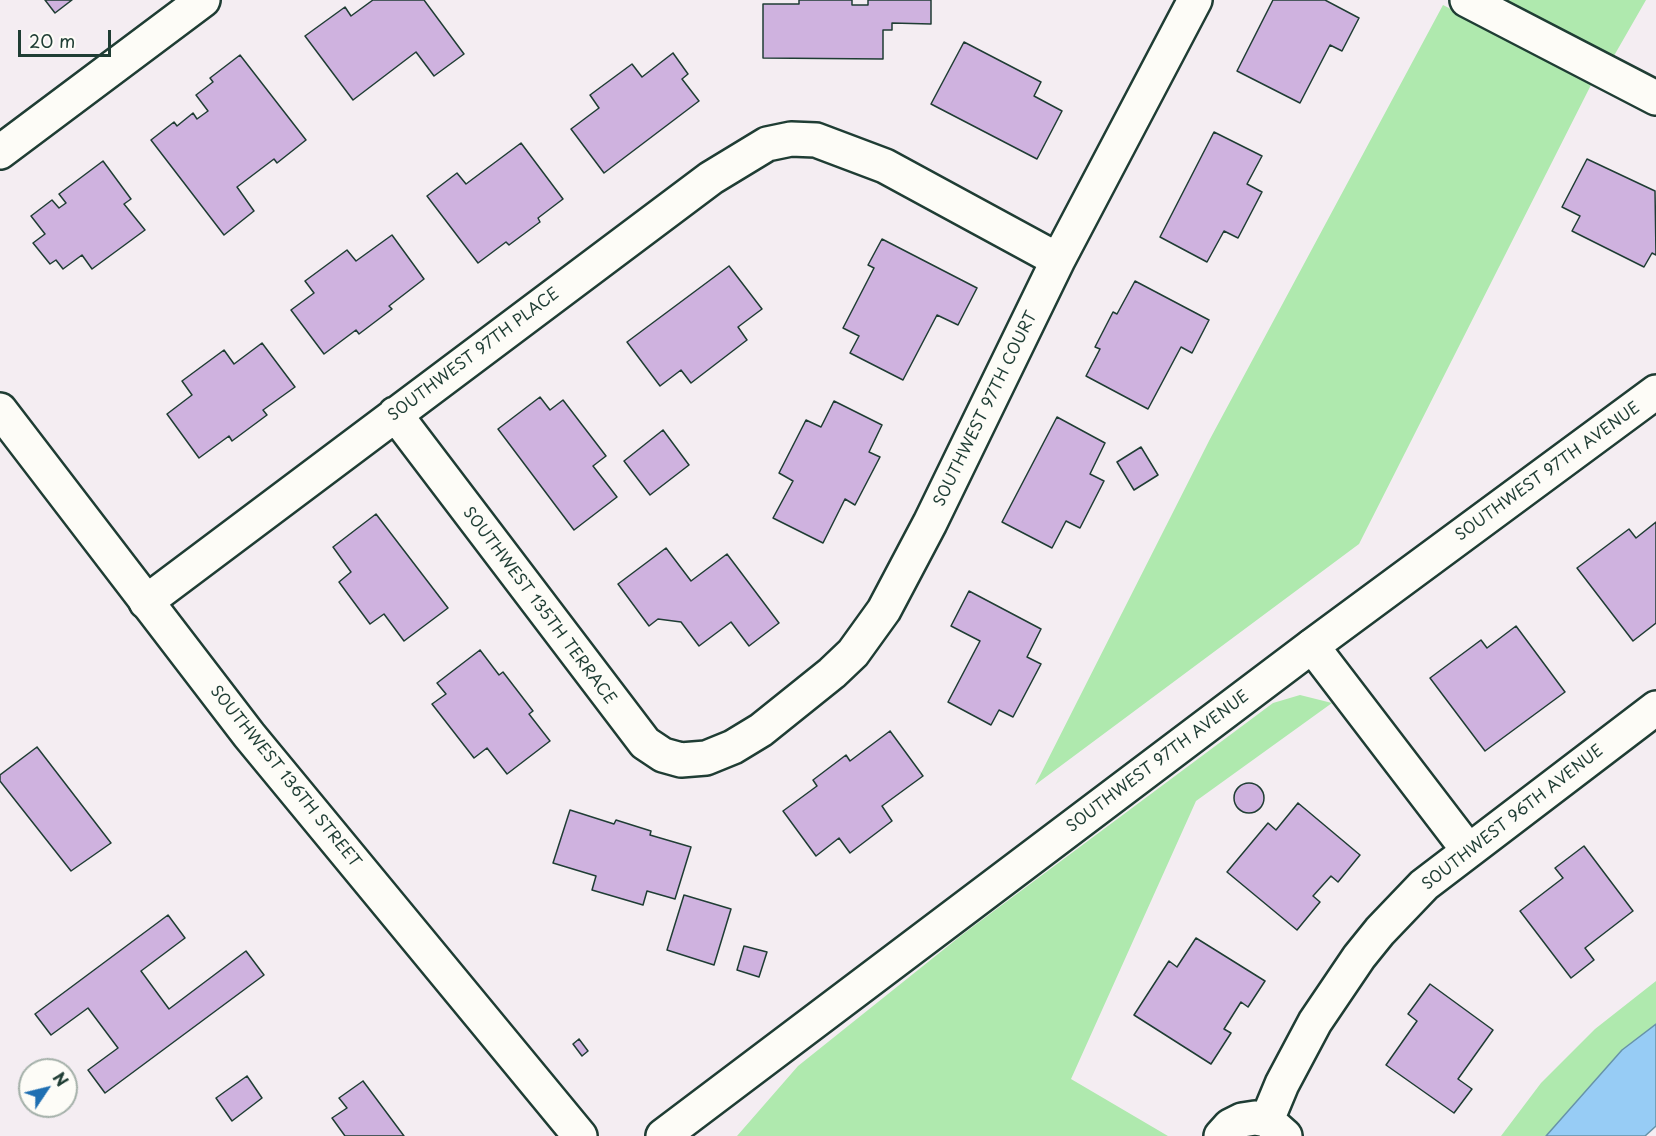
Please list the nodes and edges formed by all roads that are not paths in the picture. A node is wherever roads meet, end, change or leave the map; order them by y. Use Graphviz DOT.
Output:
graph roads {
  1 [pos="203,0"];
  2 [pos="1195,0"];
  3 [pos="1467,0"];
  4 [pos="1656,98"];
  5 [pos="0,152"];
  6 [pos="1058,260"];
  7 [pos="1656,392"];
  8 [pos="0,410"];
  9 [pos="395,414"];
  10 [pos="146,602"];
  11 [pos="1312,646"];
  12 [pos="1656,708"];
  13 [pos="706,758"];
  14 [pos="1468,850"];
  15 [pos="1276,1128"];
  16 [pos="580,1136"];
  17 [pos="663,1136"];
  18 [pos="1221,1136"];
  1 -- 5 [label="street"];
  2 -- 6 [label="street, SOUTHWEST 97TH COURT"];
  3 -- 4 [label="street"];
  6 -- 9 [label="street, SOUTHWEST 97TH PLACE"];
  6 -- 13 [label="street, SOUTHWEST 97TH COURT"];
  7 -- 11 [label="street, SOUTHWEST 97TH AVENUE"];
  8 -- 10 [label="street, SOUTHWEST 136TH STREET"];
  9 -- 10 [label="street, SOUTHWEST 97TH PLACE"];
  9 -- 13 [label="street, SOUTHWEST 135TH TERRACE"];
  10 -- 16 [label="street, SOUTHWEST 136TH STREET"];
  11 -- 14 [label="street"];
  11 -- 17 [label="street, SOUTHWEST 97TH AVENUE"];
  12 -- 14 [label="street, SOUTHWEST 96TH AVENUE"];
  14 -- 15 [label="street, SOUTHWEST 96TH AVENUE"];
  15 -- 18 [label="street, SOUTHWEST 96TH AVENUE"];
}
